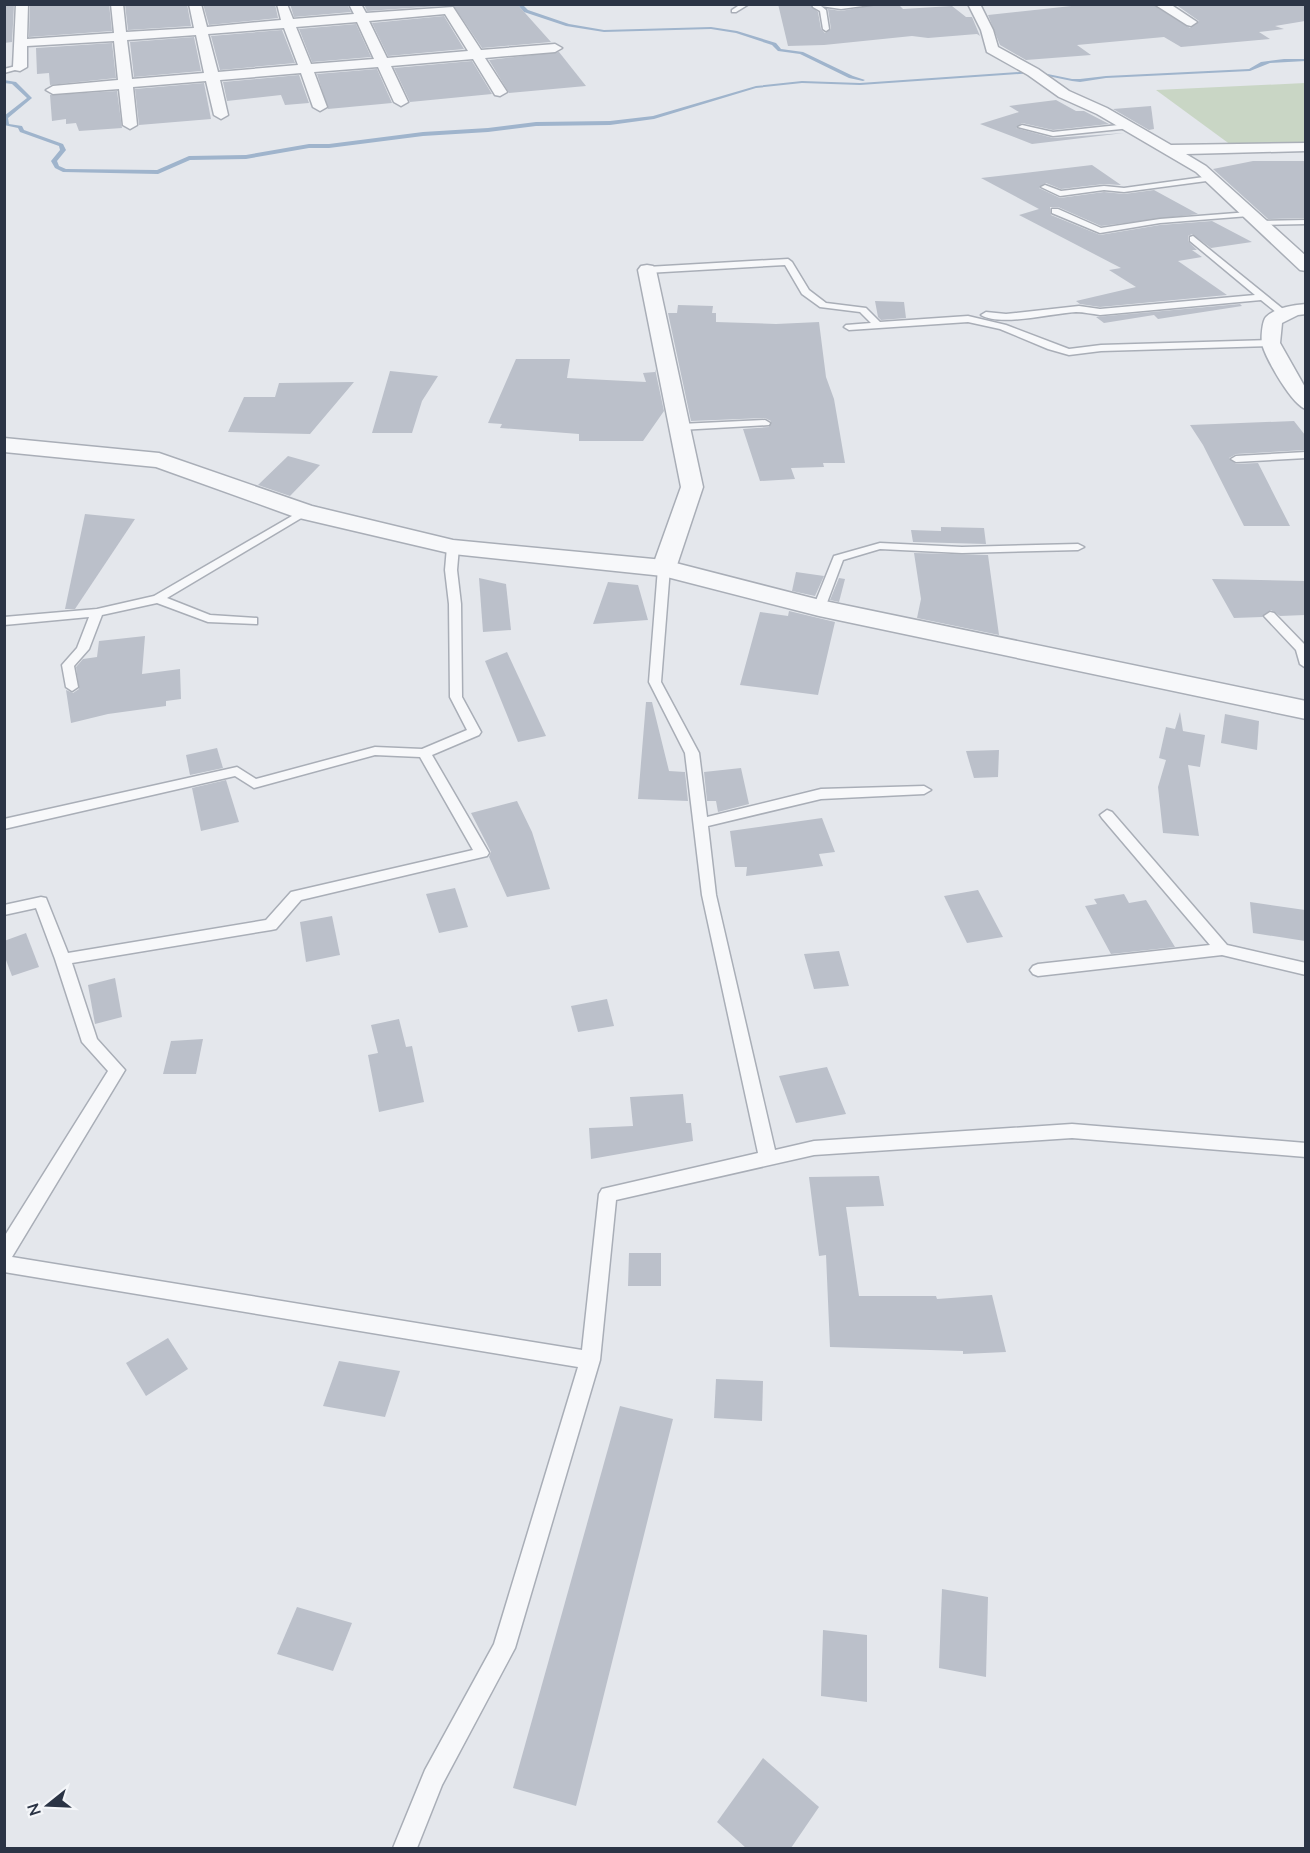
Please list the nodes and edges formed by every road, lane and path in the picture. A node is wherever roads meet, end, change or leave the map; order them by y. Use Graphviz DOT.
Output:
graph roads {
  1 [pos="22,4"];
  2 [pos="117,4"];
  3 [pos="195,4"];
  4 [pos="746,4"];
  5 [pos="874,4"];
  6 [pos="974,4"];
  7 [pos="1160,4"];
  8 [pos="433,5"];
  9 [pos="815,5"];
  10 [pos="734,10"];
  11 [pos="358,11"];
  12 [pos="285,15"];
  13 [pos="1191,22"];
  14 [pos="200,28"];
  15 [pos="826,29"];
  16 [pos="120,33"];
  17 [pos="4,38"];
  18 [pos="21,40"];
  19 [pos="524,43"];
  20 [pos="555,48"];
  21 [pos="474,51"];
  22 [pos="381,59"];
  23 [pos="304,65"];
  24 [pos="20,67"];
  25 [pos="4,71"];
  26 [pos="211,73"];
  27 [pos="125,80"];
  28 [pos="53,86"];
  29 [pos="500,92"];
  30 [pos="401,102"];
  31 [pos="320,107"];
  32 [pos="221,115"];
  33 [pos="130,125"];
  34 [pos="1128,126"];
  35 [pos="1022,127"];
  36 [pos="1305,147"];
  37 [pos="1168,150"];
  38 [pos="1210,178"];
  39 [pos="1045,187"];
  40 [pos="1055,211"];
  41 [pos="1254,219"];
  42 [pos="1305,222"];
  43 [pos="1193,239"];
  44 [pos="1305,266"];
  45 [pos="647,270"];
  46 [pos="1263,297"];
  47 [pos="1305,309"];
  48 [pos="1285,315"];
  49 [pos="968,319"];
  50 [pos="878,325"];
  51 [pos="849,327"];
  52 [pos="1271,343"];
  53 [pos="1305,403"];
  54 [pos="765,423"];
  55 [pos="680,427"];
  56 [pos="4,445"];
  57 [pos="1305,454"];
  58 [pos="1236,459"];
  59 [pos="304,512"];
  60 [pos="453,547"];
  61 [pos="1078,547"];
  62 [pos="664,568"];
  63 [pos="158,599"];
  64 [pos="819,608"];
  65 [pos="97,613"];
  66 [pos="1270,616"];
  67 [pos="4,621"];
  68 [pos="253,621"];
  69 [pos="1305,664"];
  70 [pos="72,687"];
  71 [pos="1305,710"];
  72 [pos="424,753"];
  73 [pos="924,790"];
  74 [pos="1107,815"];
  75 [pos="700,823"];
  76 [pos="4,824"];
  77 [pos="4,910"];
  78 [pos="1222,949"];
  79 [pos="63,959"];
  80 [pos="1305,969"];
  81 [pos="1038,970"];
  82 [pos="1305,1150"];
  83 [pos="768,1159"];
  84 [pos="4,1254"];
  85 [pos="4,1264"];
  86 [pos="590,1360"];
  87 [pos="405,1848"];
  1 -- 18 [label="street"];
  2 -- 16 [label="street"];
  3 -- 14 [label="street"];
  4 -- 10 [label="lane"];
  5 -- 9 [label="lane"];
  6 -- 34 [label="street"];
  7 -- 13 [label="street"];
  8 -- 11 [label="street"];
  9 -- 15 [label="lane"];
  11 -- 12 [label="street"];
  11 -- 21 [label="street"];
  11 -- 22 [label="street"];
  12 -- 14 [label="street"];
  12 -- 23 [label="street"];
  14 -- 16 [label="street"];
  14 -- 26 [label="street"];
  16 -- 18 [label="street"];
  16 -- 27 [label="street"];
  17 -- 18 [label="street"];
  18 -- 24 [label="street"];
  19 -- 21 [label="street"];
  20 -- 21 [label="street"];
  21 -- 22 [label="street"];
  21 -- 29 [label="street"];
  22 -- 23 [label="street"];
  22 -- 30 [label="street"];
  23 -- 26 [label="street"];
  23 -- 31 [label="street"];
  24 -- 25 [label="lane"];
  26 -- 27 [label="street"];
  26 -- 32 [label="street"];
  27 -- 28 [label="street"];
  27 -- 33 [label="street"];
  34 -- 35 [label="lane"];
  34 -- 37 [label="street"];
  36 -- 37 [label="street"];
  37 -- 38 [label="street"];
  38 -- 39 [label="lane"];
  38 -- 41 [label="street"];
  40 -- 41 [label="lane"];
  41 -- 42 [label="lane"];
  41 -- 44 [label="street"];
  43 -- 46 [label="lane"];
  45 -- 50 [label="lane"];
  45 -- 55 [label="street"];
  46 -- 48 [label="lane"];
  46 -- 49 [label="lane"];
  47 -- 48 [label="street"];
  48 -- 52 [label="street"];
  49 -- 50 [label="lane"];
  49 -- 52 [label="lane"];
  50 -- 51 [label="lane"];
  52 -- 53 [label="street"];
  54 -- 55 [label="lane"];
  55 -- 62 [label="street"];
  56 -- 59 [label="street"];
  57 -- 58 [label="lane"];
  59 -- 60 [label="street"];
  59 -- 63 [label="lane"];
  60 -- 62 [label="street"];
  60 -- 72 [label="lane"];
  61 -- 64 [label="lane"];
  62 -- 64 [label="street"];
  62 -- 75 [label="lane"];
  63 -- 65 [label="lane"];
  63 -- 68 [label="lane"];
  64 -- 71 [label="street"];
  65 -- 67 [label="lane"];
  65 -- 70 [label="lane"];
  66 -- 69 [label="lane"];
  72 -- 76 [label="lane"];
  72 -- 79 [label="lane"];
  73 -- 75 [label="lane"];
  74 -- 78 [label="lane"];
  75 -- 83 [label="lane"];
  77 -- 79 [label="lane"];
  78 -- 80 [label="lane"];
  78 -- 81 [label="lane"];
  79 -- 84 [label="lane"];
  82 -- 83 [label="lane"];
  83 -- 86 [label="lane"];
  85 -- 86 [label="lane"];
  86 -- 87 [label="lane"];
}
